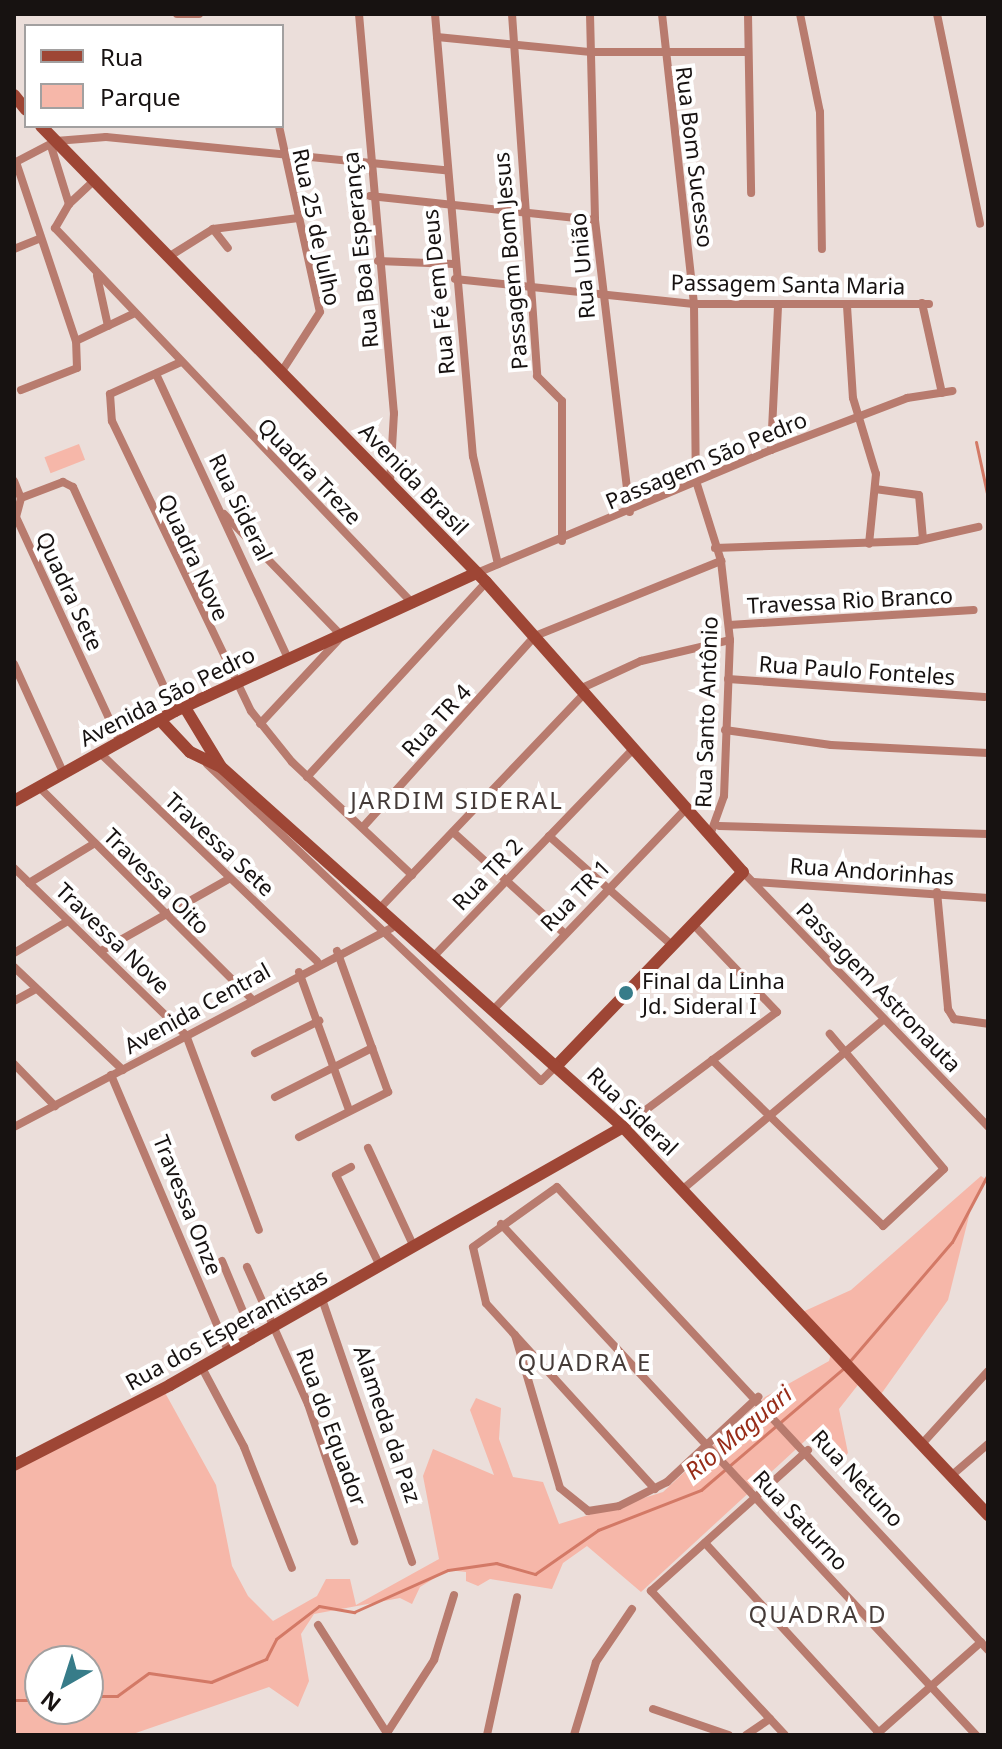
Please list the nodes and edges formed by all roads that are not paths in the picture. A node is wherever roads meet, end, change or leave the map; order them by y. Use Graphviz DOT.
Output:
graph roads {
  1 [pos="177,14"];
  2 [pos="199,14"];
  3 [pos="359,14"];
  4 [pos="435,14"];
  5 [pos="512,14"];
  6 [pos="590,14"];
  7 [pos="662,14"];
  8 [pos="748,14"];
  9 [pos="800,14"];
  10 [pos="937,14"];
  11 [pos="437,37"];
  12 [pos="514,48"];
  13 [pos="591,52"];
  14 [pos="664,52"];
  15 [pos="748,52"];
  16 [pos="42,128"];
  17 [pos="279,128"];
  18 [pos="53,144"];
  19 [pos="282,154"];
  20 [pos="15,163"];
  21 [pos="368,165"];
  22 [pos="445,170"];
  23 [pos="96,179"];
  24 [pos="751,193"];
  25 [pos="370,196"];
  26 [pos="446,199"];
  27 [pos="69,204"];
  28 [pos="522,215"];
  29 [pos="298,218"];
  30 [pos="595,220"];
  31 [pos="52,224"];
  32 [pos="980,224"];
  33 [pos="213,229"];
  34 [pos="39,234"];
  35 [pos="228,248"];
  36 [pos="14,249"];
  37 [pos="822,249"];
  38 [pos="170,256"];
  39 [pos="378,261"];
  40 [pos="454,264"];
  41 [pos="97,275"];
  42 [pos="455,279"];
  43 [pos="526,286"];
  44 [pos="602,293"];
  45 [pos="694,304"];
  46 [pos="778,306"];
  47 [pos="847,306"];
  48 [pos="135,313"];
  49 [pos="108,326"];
  50 [pos="76,341"];
  51 [pos="181,362"];
  52 [pos="282,371"];
  53 [pos="156,374"];
  54 [pos="21,390"];
  55 [pos="947,392"];
  56 [pos="858,417"];
  57 [pos="771,450"];
  58 [pos="14,481"];
  59 [pos="696,481"];
  60 [pos="390,483"];
  61 [pos="875,489"];
  62 [pos="21,498"];
  63 [pos="218,508"];
  64 [pos="630,512"];
  65 [pos="978,527"];
  66 [pos="923,539"];
  67 [pos="562,541"];
  68 [pos="869,544"];
  69 [pos="715,548"];
  70 [pos="721,561"];
  71 [pos="498,564"];
  72 [pos="481,578"];
  73 [pos="414,604"];
  74 [pos="974,610"];
  75 [pos="729,625"];
  76 [pos="342,636"];
  77 [pos="535,636"];
  78 [pos="730,640"];
  79 [pos="288,658"];
  80 [pos="14,664"];
  81 [pos="728,679"];
  82 [pos="235,683"];
  83 [pos="584,690"];
  84 [pos="984,697"];
  85 [pos="179,709"];
  86 [pos="159,719"];
  87 [pos="260,724"];
  88 [pos="725,730"];
  89 [pos="119,740"];
  90 [pos="632,750"];
  91 [pos="99,752"];
  92 [pos="988,753"];
  93 [pos="207,764"];
  94 [pos="221,767"];
  95 [pos="63,772"];
  96 [pos="307,777"];
  97 [pos="39,787"];
  98 [pos="14,801"];
  99 [pos="686,809"];
  100 [pos="363,827"];
  101 [pos="715,830"];
  102 [pos="453,832"];
  103 [pos="988,834"];
  104 [pos="549,836"];
  105 [pos="95,843"];
  106 [pos="14,868"];
  107 [pos="743,872"];
  108 [pos="412,875"];
  109 [pos="229,879"];
  110 [pos="505,880"];
  111 [pos="753,882"];
  112 [pos="29,883"];
  113 [pos="607,887"];
  114 [pos="937,892"];
  115 [pos="988,898"];
  116 [pos="381,907"];
  117 [pos="164,915"];
  118 [pos="68,921"];
  119 [pos="693,924"];
  120 [pos="393,927"];
  121 [pos="564,933"];
  122 [pos="673,946"];
  123 [pos="101,951"];
  124 [pos="337,951"];
  125 [pos="14,953"];
  126 [pos="435,955"];
  127 [pos="317,961"];
  128 [pos="14,967"];
  129 [pos="299,972"];
  130 [pos="36,989"];
  131 [pos="252,999"];
  132 [pos="14,1001"];
  133 [pos="493,1010"];
  134 [pos="884,1019"];
  135 [pos="319,1021"];
  136 [pos="988,1024"];
  137 [pos="830,1034"];
  138 [pos="186,1035"];
  139 [pos="372,1048"];
  140 [pos="255,1053"];
  141 [pos="847,1055"];
  142 [pos="712,1060"];
  143 [pos="14,1064"];
  144 [pos="556,1066"];
  145 [pos="333,1067"];
  146 [pos="123,1070"];
  147 [pos="111,1075"];
  148 [pos="275,1097"];
  149 [pos="55,1106"];
  150 [pos="349,1110"];
  151 [pos="765,1119"];
  152 [pos="14,1127"];
  153 [pos="623,1127"];
  154 [pos="988,1127"];
  155 [pos="299,1137"];
  156 [pos="368,1148"];
  157 [pos="351,1167"];
  158 [pos="683,1189"];
  159 [pos="501,1224"];
  160 [pos="259,1230"];
  161 [pos="414,1247"];
  162 [pos="222,1261"];
  163 [pos="380,1266"];
  164 [pos="247,1267"];
  165 [pos="322,1299"];
  166 [pos="275,1326"];
  167 [pos="515,1335"];
  168 [pos="254,1338"];
  169 [pos="228,1351"];
  170 [pos="201,1366"];
  171 [pos="988,1371"];
  172 [pos="758,1397"];
  173 [pos="708,1444"];
  174 [pos="988,1444"];
  175 [pos="921,1445"];
  176 [pos="808,1450"];
  177 [pos="14,1465"];
  178 [pos="951,1476"];
  179 [pos="655,1489"];
  180 [pos="755,1497"];
  181 [pos="988,1515"];
  182 [pos="354,1541"];
  183 [pos="705,1543"];
  184 [pos="412,1562"];
  185 [pos="292,1568"];
  186 [pos="454,1595"];
  187 [pos="517,1597"];
  188 [pos="632,1609"];
  189 [pos="318,1625"];
  190 [pos="981,1642"];
  191 [pos="988,1650"];
  192 [pos="931,1686"];
  193 [pos="653,1709"];
  194 [pos="770,1719"];
  195 [pos="388,1734"];
  196 [pos="879,1734"];
  197 [pos="487,1735"];
  198 [pos="574,1735"];
  199 [pos="729,1735"];
  200 [pos="746,1735"];
  201 [pos="785,1735"];
  202 [pos="976,1735"];
  1 -- 2 [label="street"];
  3 -- 21 [label="street, Rua Boa Esperança"];
  4 -- 11 [label="street, Rua Fé em Deus"];
  5 -- 12 [label="street, Passagem Bom Jesus"];
  6 -- 13 [label="street, Rua União"];
  7 -- 14 [label="street, Rua Bom Sucesso"];
  8 -- 15 [label="street"];
  9 -- 37 [label="street"];
  10 -- 32 [label="street"];
  11 -- 12 [label="street"];
  11 -- 22 [label="street, Rua Fé em Deus"];
  12 -- 13 [label="street"];
  12 -- 28 [label="street, Passagem Bom Jesus"];
  13 -- 14 [label="street"];
  13 -- 30 [label="street, Rua União"];
  14 -- 15 [label="street"];
  14 -- 45 [label="street, Rua Bom Sucesso"];
  15 -- 24 [label="street"];
  16 -- 18 [label="main road, Avenida Brasil"];
  17 -- 19 [label="street, Rua 25 de Julho"];
  18 -- 19 [label="street"];
  18 -- 20 [label="street"];
  18 -- 23 [label="main road, Avenida Brasil"];
  18 -- 27 [label="street"];
  19 -- 21 [label="street"];
  19 -- 29 [label="street, Rua 25 de Julho"];
  20 -- 34 [label="street"];
  21 -- 22 [label="street"];
  21 -- 25 [label="street, Rua Boa Esperança"];
  22 -- 26 [label="street, Rua Fé em Deus"];
  23 -- 27 [label="street"];
  23 -- 38 [label="main road, Avenida Brasil"];
  25 -- 26 [label="street"];
  25 -- 39 [label="street, Rua Boa Esperança"];
  26 -- 28 [label="street"];
  26 -- 40 [label="street, Rua Fé em Deus"];
  27 -- 31 [label="street"];
  28 -- 30 [label="street"];
  28 -- 43 [label="street, Passagem Bom Jesus"];
  29 -- 33 [label="street"];
  29 -- 52 [label="street, Rua 25 de Julho"];
  30 -- 44 [label="street, Rua União"];
  31 -- 34 [label="street"];
  31 -- 41 [label="street, Quadra Treze"];
  33 -- 35 [label="street"];
  33 -- 38 [label="street"];
  34 -- 36 [label="street"];
  34 -- 50 [label="street"];
  38 -- 52 [label="main road, Avenida Brasil"];
  39 -- 40 [label="street"];
  39 -- 60 [label="street, Rua Boa Esperança"];
  40 -- 42 [label="street, Rua Fé em Deus"];
  41 -- 48 [label="street, Quadra Treze"];
  41 -- 49 [label="street"];
  42 -- 43 [label="street, Passagem Santa Maria"];
  42 -- 71 [label="street, Rua Fé em Deus"];
  43 -- 44 [label="street, Passagem Santa Maria"];
  43 -- 67 [label="street, Passagem Bom Jesus"];
  44 -- 45 [label="street, Passagem Santa Maria"];
  44 -- 64 [label="street, Rua União"];
  45 -- 46 [label="street, Passagem Santa Maria"];
  45 -- 59 [label="street, Rua Santo Antônio"];
  46 -- 47 [label="street, Passagem Santa Maria"];
  46 -- 57 [label="street"];
  47 -- 55 [label="street, Passagem Santa Maria"];
  47 -- 56 [label="street"];
  48 -- 49 [label="street"];
  48 -- 51 [label="street, Quadra Treze"];
  49 -- 50 [label="street"];
  50 -- 54 [label="street"];
  51 -- 53 [label="street"];
  51 -- 73 [label="street, Quadra Treze"];
  52 -- 60 [label="main road, Avenida Brasil"];
  53 -- 63 [label="street, Rua Sideral"];
  53 -- 82 [label="street, Quadra Nove"];
  55 -- 56 [label="street, Passagem São Pedro"];
  56 -- 57 [label="street, Passagem São Pedro"];
  56 -- 61 [label="street"];
  57 -- 59 [label="street, Passagem São Pedro"];
  58 -- 62 [label="street"];
  59 -- 64 [label="street, Passagem São Pedro"];
  59 -- 69 [label="street, Rua Santo Antônio"];
  60 -- 72 [label="main road, Avenida Brasil"];
  61 -- 66 [label="street"];
  61 -- 68 [label="street"];
  62 -- 85 [label="street, Quadra Sete"];
  62 -- 89 [label="street, Quadra Sete"];
  63 -- 76 [label="street"];
  63 -- 79 [label="street, Rua Sideral"];
  64 -- 67 [label="street, Passagem São Pedro"];
  65 -- 66 [label="street"];
  66 -- 68 [label="street"];
  67 -- 71 [label="street, Passagem São Pedro"];
  68 -- 69 [label="street"];
  69 -- 70 [label="street, Rua Santo Antônio"];
  70 -- 75 [label="street, Rua Santo Antônio"];
  70 -- 77 [label="street"];
  71 -- 72 [label="street, Passagem São Pedro"];
  72 -- 73 [label="main road, Avenida São Pedro"];
  72 -- 77 [label="main road, Avenida Brasil"];
  72 -- 96 [label="street, Passagem São Pedro"];
  73 -- 76 [label="main road, Avenida São Pedro"];
  74 -- 75 [label="street, Travessa Rio Branco"];
  75 -- 78 [label="street, Rua Santo Antônio"];
  76 -- 79 [label="main road, Avenida São Pedro"];
  76 -- 87 [label="street, Avenida São Pedro"];
  77 -- 83 [label="main road, Avenida Brasil"];
  77 -- 100 [label="street, Rua TR 4"];
  78 -- 81 [label="street, Rua Santo Antônio"];
  78 -- 83 [label="street, Travessa Rio Branco"];
  79 -- 82 [label="main road, Avenida São Pedro"];
  80 -- 95 [label="street"];
  81 -- 84 [label="street, Rua Paulo Fonteles"];
  81 -- 88 [label="street, Rua Santo Antônio"];
  82 -- 85 [label="main road, Avenida São Pedro"];
  82 -- 87 [label="street, Quadra Nove"];
  83 -- 90 [label="main road, Avenida Brasil"];
  83 -- 102 [label="street"];
  85 -- 86 [label="main road, Avenida São Pedro"];
  85 -- 94 [label="main road, Rua Sideral"];
  86 -- 89 [label="main road, Avenida São Pedro"];
  86 -- 93 [label="main road"];
  87 -- 96 [label="street, Quadra Nove"];
  88 -- 92 [label="street"];
  88 -- 101 [label="street, Rua Santo Antônio"];
  89 -- 91 [label="main road, Avenida São Pedro"];
  90 -- 99 [label="main road, Avenida Brasil"];
  90 -- 104 [label="street, Rua TR 2"];
  91 -- 95 [label="main road, Avenida São Pedro"];
  91 -- 109 [label="street, Travessa Sete"];
  93 -- 94 [label="main road, Rua Sideral"];
  93 -- 120 [label="street"];
  94 -- 116 [label="main road, Rua Sideral"];
  95 -- 97 [label="main road, Avenida São Pedro"];
  96 -- 100 [label="street, Quadra Nove"];
  97 -- 98 [label="main road, Avenida São Pedro"];
  97 -- 105 [label="street, Travessa Oito"];
  99 -- 101 [label="main road, Avenida Brasil"];
  99 -- 113 [label="street, Rua TR 1"];
  100 -- 108 [label="street, Quadra Nove"];
  101 -- 103 [label="street"];
  101 -- 107 [label="main road, Avenida Brasil"];
  102 -- 108 [label="street"];
  102 -- 110 [label="street"];
  104 -- 110 [label="street, Rua TR 2"];
  104 -- 113 [label="street"];
  105 -- 112 [label="street"];
  105 -- 117 [label="street, Travessa Oito"];
  106 -- 112 [label="street, Travessa Nove"];
  107 -- 111 [label="street, Passagem Astronauta"];
  107 -- 119 [label="main road"];
  108 -- 116 [label="street"];
  109 -- 117 [label="street"];
  109 -- 127 [label="street, Travessa Sete"];
  110 -- 121 [label="street"];
  110 -- 126 [label="street, Rua TR 2"];
  111 -- 114 [label="street, Rua Andorinhas"];
  111 -- 134 [label="street, Passagem Astronauta"];
  112 -- 118 [label="street, Travessa Nove"];
  113 -- 121 [label="street, Rua TR 1"];
  113 -- 122 [label="street"];
  114 -- 115 [label="street, Rua Andorinhas"];
  114 -- 136 [label="street"];
  116 -- 120 [label="main road, Rua Sideral"];
  117 -- 123 [label="street"];
  117 -- 131 [label="street, Travessa Oito"];
  118 -- 123 [label="street, Travessa Nove"];
  118 -- 125 [label="street"];
  119 -- 122 [label="main road"];
  119 -- 142 [label="street"];
  120 -- 124 [label="street, Avenida Central"];
  120 -- 126 [label="main road, Rua Sideral"];
  120 -- 144 [label="street"];
  121 -- 133 [label="street, Rua TR 1"];
  122 -- 144 [label="main road"];
  123 -- 138 [label="street, Travessa Nove"];
  124 -- 127 [label="street, Avenida Central"];
  124 -- 139 [label="street"];
  126 -- 133 [label="main road, Rua Sideral"];
  127 -- 129 [label="street, Avenida Central"];
  128 -- 130 [label="street"];
  129 -- 131 [label="street, Avenida Central"];
  129 -- 135 [label="street"];
  130 -- 132 [label="street"];
  130 -- 146 [label="street"];
  131 -- 138 [label="street, Avenida Central"];
  133 -- 144 [label="main road, Rua Sideral"];
  134 -- 141 [label="street"];
  134 -- 154 [label="street, Passagem Astronauta"];
  135 -- 140 [label="street"];
  135 -- 145 [label="street"];
  137 -- 141 [label="street"];
  138 -- 146 [label="street, Avenida Central"];
  138 -- 160 [label="street"];
  139 -- 145 [label="street"];
  139 -- 150 [label="street"];
  141 -- 151 [label="street"];
  141 -- 151 [label="street"];
  142 -- 151 [label="street"];
  142 -- 153 [label="street"];
  143 -- 149 [label="street"];
  144 -- 153 [label="main road, Rua Sideral"];
  145 -- 148 [label="street"];
  145 -- 150 [label="street"];
  146 -- 147 [label="street, Avenida Central"];
  147 -- 149 [label="street, Avenida Central"];
  147 -- 169 [label="street, Travessa Onze"];
  149 -- 152 [label="street, Avenida Central"];
  150 -- 155 [label="street"];
  151 -- 158 [label="street"];
  153 -- 158 [label="main road, Rua Sideral"];
  153 -- 161 [label="main road, Rua dos Esperantistas"];
  156 -- 161 [label="street"];
  157 -- 163 [label="street"];
  158 -- 175 [label="main road, Rua Sideral"];
  159 -- 167 [label="street"];
  159 -- 172 [label="street, Rua Netuno"];
  159 -- 173 [label="street, Rua Saturno"];
  161 -- 163 [label="main road, Rua dos Esperantistas"];
  162 -- 168 [label="street"];
  163 -- 165 [label="main road, Rua dos Esperantistas"];
  164 -- 166 [label="street, Rua do Equador"];
  165 -- 166 [label="main road, Rua dos Esperantistas"];
  165 -- 184 [label="street, Alameda da Paz"];
  166 -- 168 [label="main road, Rua dos Esperantistas"];
  166 -- 182 [label="street, Rua do Equador"];
  167 -- 179 [label="street"];
  167 -- 179 [label="street"];
  168 -- 169 [label="main road, Rua dos Esperantistas"];
  169 -- 170 [label="main road, Rua dos Esperantistas"];
  170 -- 177 [label="main road, Rua dos Esperantistas"];
  170 -- 185 [label="street"];
  171 -- 175 [label="street"];
  172 -- 173 [label="street"];
  172 -- 176 [label="street, Rua Netuno"];
  173 -- 179 [label="street"];
  173 -- 180 [label="street, Rua Saturno"];
  174 -- 178 [label="street"];
  175 -- 178 [label="main road, Rua Sideral"];
  176 -- 180 [label="street"];
  176 -- 190 [label="street, Rua Netuno"];
  178 -- 181 [label="main road, Rua Sideral"];
  180 -- 183 [label="street"];
  180 -- 192 [label="street, Rua Saturno"];
  183 -- 194 [label="street"];
  183 -- 196 [label="street"];
  186 -- 195 [label="street"];
  187 -- 197 [label="street"];
  188 -- 198 [label="street"];
  189 -- 195 [label="street"];
  190 -- 191 [label="street, Rua Netuno"];
  190 -- 192 [label="street"];
  192 -- 196 [label="street"];
  192 -- 202 [label="street, Rua Saturno"];
  193 -- 199 [label="street"];
  194 -- 200 [label="street"];
  194 -- 201 [label="street"];
}
